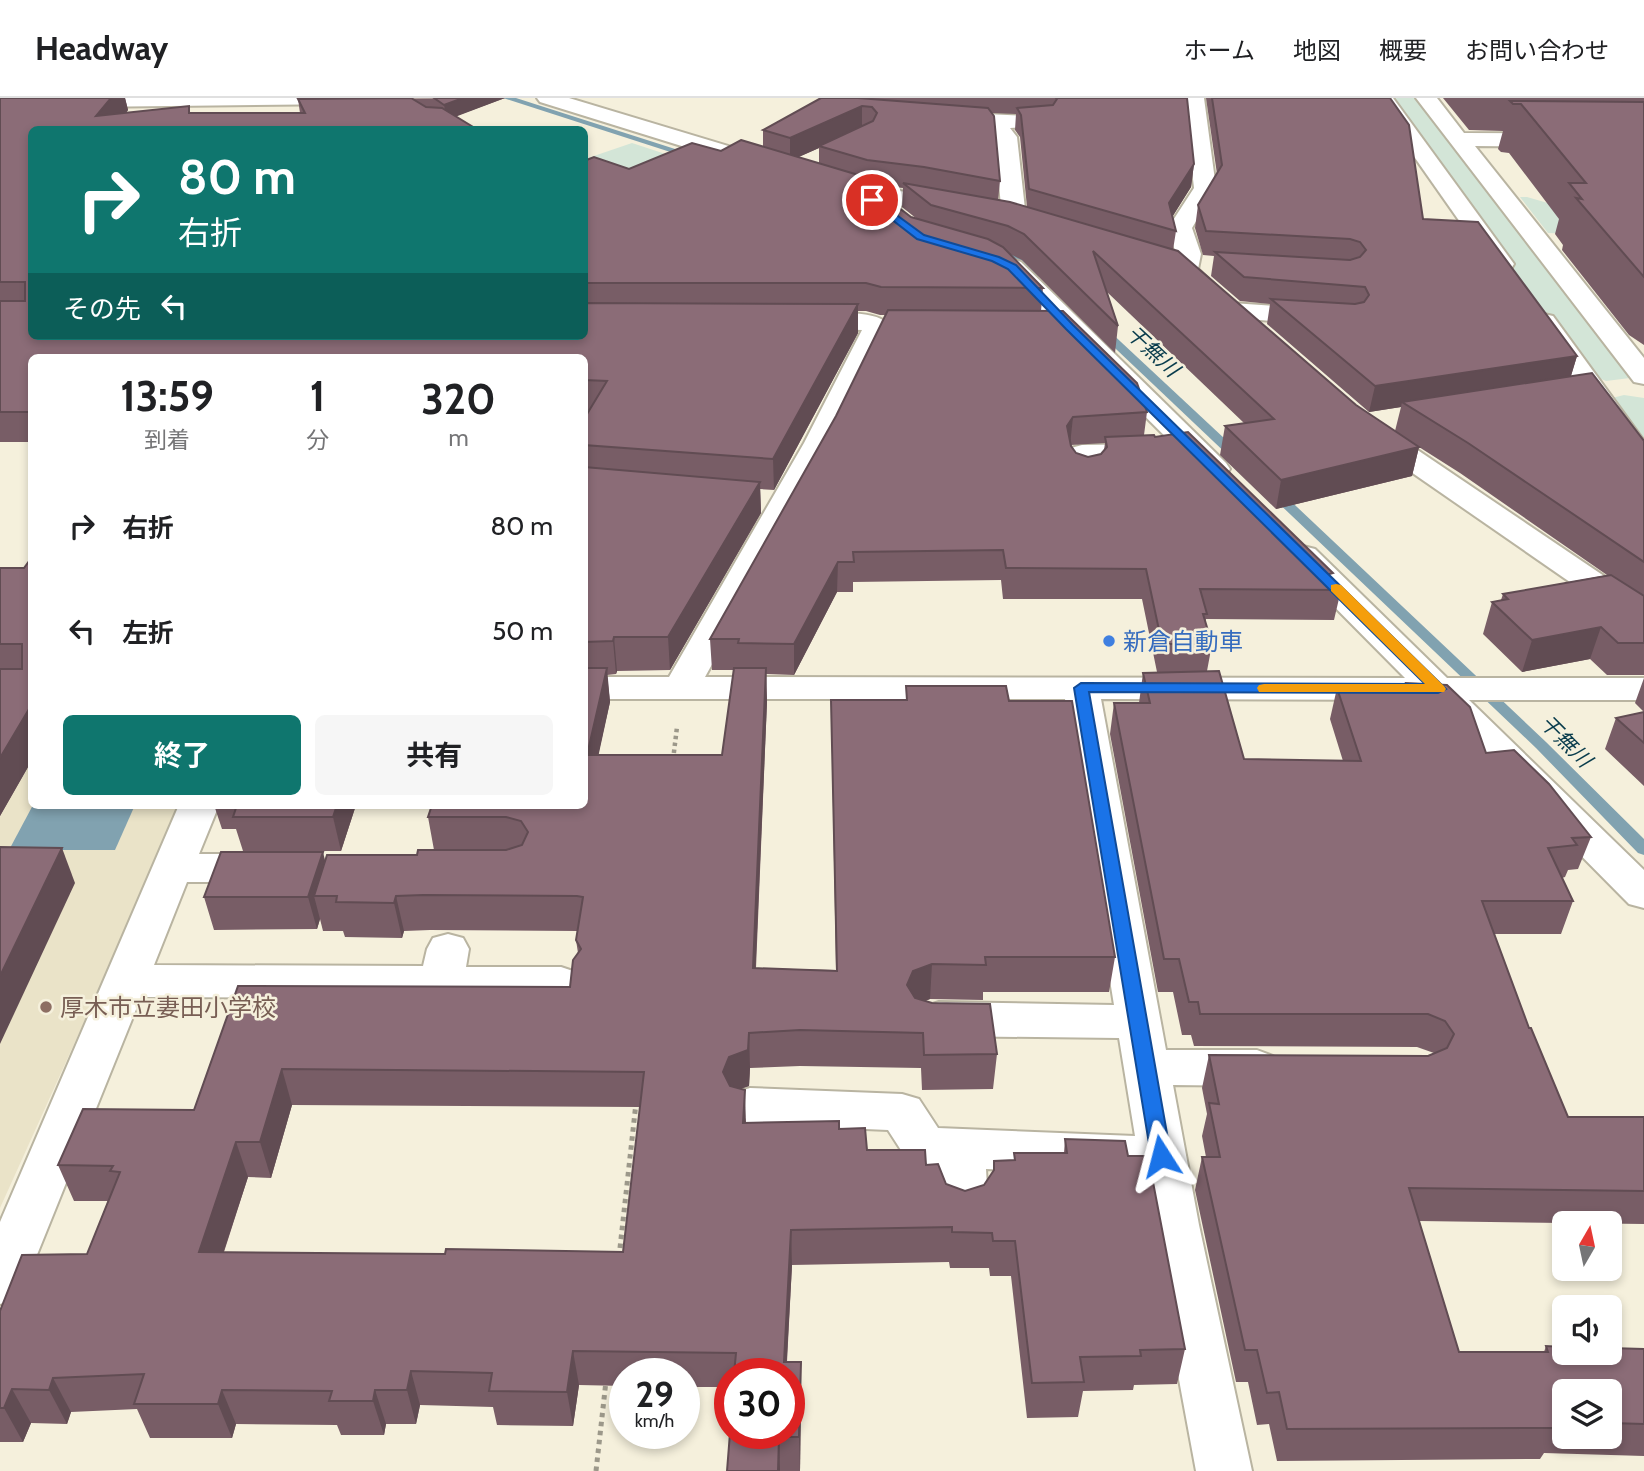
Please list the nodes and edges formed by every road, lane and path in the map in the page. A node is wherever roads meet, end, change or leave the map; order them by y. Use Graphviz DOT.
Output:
graph roads {
  1 [pos="350,98"];
  2 [pos="547,98"];
  3 [pos="1194,98"];
  4 [pos="1383,98"];
  5 [pos="1426,98"];
  6 [pos="195,100"];
  7 [pos="0,102"];
  8 [pos="927,117"];
  9 [pos="1042,121"];
  10 [pos="209,122"];
  11 [pos="993,122"];
  12 [pos="1458,139"];
  13 [pos="1644,141"];
  14 [pos="791,172"];
  15 [pos="816,179"];
  16 [pos="868,196"];
  17 [pos="1014,218"];
  18 [pos="901,223"];
  19 [pos="1040,226"];
  20 [pos="983,255"];
  21 [pos="1232,311"];
  22 [pos="1349,319"];
  23 [pos="786,321"];
  24 [pos="1262,337"];
  25 [pos="1644,378"];
  26 [pos="1579,391"];
  27 [pos="1403,419"];
  28 [pos="1186,441"];
  29 [pos="1082,455"];
  30 [pos="1644,461"];
  31 [pos="1235,489"];
  32 [pos="1283,537"];
  33 [pos="1644,618"];
  34 [pos="588,688"];
  35 [pos="681,688"];
  36 [pos="1081,688"];
  37 [pos="1447,689"];
  38 [pos="1644,689"];
  39 [pos="672,770"];
  40 [pos="197,809"];
  41 [pos="173,868"];
  42 [pos="298,868"];
  43 [pos="1644,894"];
  44 [pos="125,981"];
  45 [pos="561,983"];
  46 [pos="930,1019"];
  47 [pos="1139,1022"];
  48 [pos="1147,1068"];
  49 [pos="1296,1068"];
  50 [pos="636,1100"];
  51 [pos="750,1106"];
  52 [pos="961,1149"];
  53 [pos="1161,1156"];
  54 [pos="963,1204"];
  55 [pos="618,1265"];
  56 [pos="0,1282"];
  57 [pos="607,1375"];
  58 [pos="596,1471"];
  59 [pos="1224,1471"];
  1 -- 6 [label="street"];
  2 -- 14 [label="street"];
  3 -- 21 [label="street"];
  4 -- 26 [label="street"];
  5 -- 12 [label="street"];
  6 -- 7 [label="street"];
  6 -- 10 [label="street"];
  8 -- 11 [label="street"];
  9 -- 11 [label="street"];
  11 -- 17 [label="street"];
  12 -- 13 [label="street"];
  12 -- 25 [label="street"];
  15 -- 16 [label="street"];
  16 -- 17 [label="street"];
  16 -- 18 [label="street"];
  17 -- 19 [label="street"];
  20 -- 28 [label="street"];
  21 -- 22 [label="street"];
  21 -- 24 [label="street"];
  23 -- 35 [label="street"];
  25 -- 26 [label="street"];
  26 -- 30 [label="street"];
  27 -- 33 [label="street"];
  28 -- 29 [label="street"];
  28 -- 31 [label="street"];
  32 -- 37 [label="street"];
  34 -- 35 [label="street"];
  35 -- 36 [label="street"];
  35 -- 39 [label="path"];
  36 -- 37 [label="street"];
  36 -- 47 [label="street"];
  37 -- 38 [label="street"];
  37 -- 43 [label="street"];
  40 -- 41 [label="street"];
  41 -- 42 [label="street"];
  41 -- 44 [label="street"];
  44 -- 45 [label="street"];
  44 -- 56 [label="street"];
  46 -- 47 [label="street"];
  47 -- 48 [label="street"];
  48 -- 49 [label="street"];
  48 -- 53 [label="street"];
  50 -- 55 [label="path"];
  51 -- 52 [label="street"];
  52 -- 53 [label="street"];
  52 -- 54 [label="street"];
  53 -- 59 [label="street"];
  57 -- 58 [label="path"];
}
